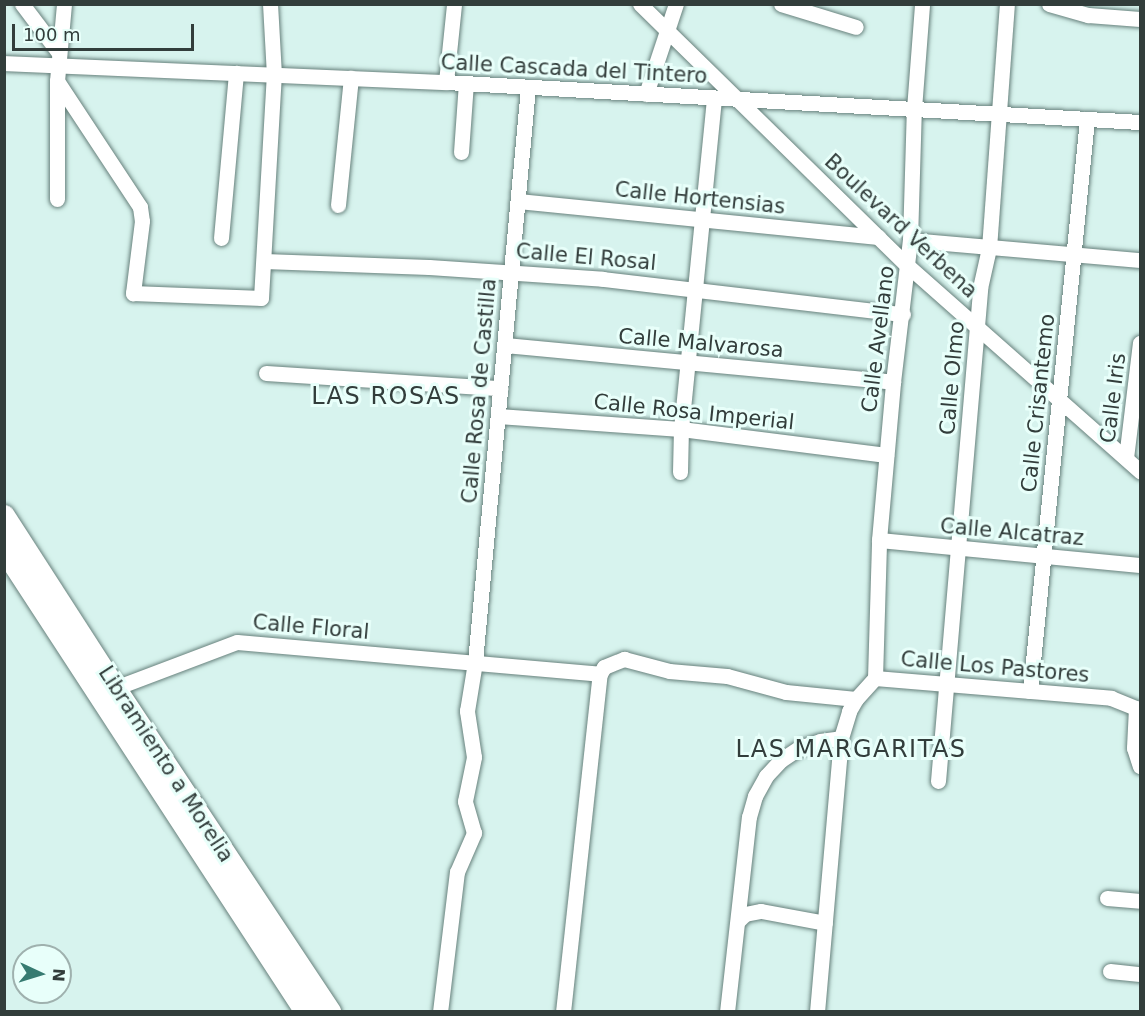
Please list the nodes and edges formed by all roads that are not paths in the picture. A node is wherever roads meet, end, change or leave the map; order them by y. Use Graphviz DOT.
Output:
graph roads {
  1 [pos="22,4"];
  2 [pos="270,4"];
  3 [pos="454,4"];
  4 [pos="640,4"];
  5 [pos="676,4"];
  6 [pos="781,4"];
  7 [pos="922,4"];
  8 [pos="1007,4"];
  9 [pos="1049,4"];
  10 [pos="64,5"];
  11 [pos="1140,19"];
  12 [pos="856,27"];
  13 [pos="667,31"];
  14 [pos="4,63"];
  15 [pos="58,67"];
  16 [pos="236,73"];
  17 [pos="274,75"];
  18 [pos="351,78"];
  19 [pos="446,82"];
  20 [pos="466,83"];
  21 [pos="528,87"];
  22 [pos="646,94"];
  23 [pos="714,98"];
  24 [pos="737,99"];
  25 [pos="914,109"];
  26 [pos="999,114"];
  27 [pos="1087,119"];
  28 [pos="1140,122"];
  29 [pos="461,152"];
  30 [pos="57,199"];
  31 [pos="518,201"];
  32 [pos="338,205"];
  33 [pos="702,219"];
  34 [pos="878,237"];
  35 [pos="220,238"];
  36 [pos="910,240"];
  37 [pos="989,248"];
  38 [pos="1073,255"];
  39 [pos="1140,260"];
  40 [pos="264,261"];
  41 [pos="908,266"];
  42 [pos="511,272"];
  43 [pos="695,288"];
  44 [pos="903,314"];
  45 [pos="979,327"];
  46 [pos="1140,342"];
  47 [pos="505,345"];
  48 [pos="688,363"];
  49 [pos="266,373"];
  50 [pos="893,382"];
  51 [pos="501,388"];
  52 [pos="1059,398"];
  53 [pos="498,416"];
  54 [pos="681,429"];
  55 [pos="886,454"];
  56 [pos="1126,458"];
  57 [pos="1140,471"];
  58 [pos="680,472"];
  59 [pos="4,516"];
  60 [pos="879,540"];
  61 [pos="958,548"];
  62 [pos="4,549"];
  63 [pos="1044,556"];
  64 [pos="1140,565"];
  65 [pos="475,662"];
  66 [pos="600,674"];
  67 [pos="875,678"];
  68 [pos="947,684"];
  69 [pos="115,688"];
  70 [pos="1030,691"];
  71 [pos="856,699"];
  72 [pos="1138,709"];
  73 [pos="841,738"];
  74 [pos="1140,766"];
  75 [pos="938,781"];
  76 [pos="1107,898"];
  77 [pos="1140,901"];
  78 [pos="738,921"];
  79 [pos="825,923"];
  80 [pos="1110,971"];
  81 [pos="1140,974"];
  82 [pos="306,1011"];
  83 [pos="330,1011"];
  84 [pos="441,1011"];
  85 [pos="563,1011"];
  86 [pos="727,1011"];
  87 [pos="817,1011"];
  1 -- 15 [label="street"];
  2 -- 17 [label="street"];
  3 -- 19 [label="street"];
  4 -- 13 [label="street, Boulevard Verbena"];
  5 -- 13 [label="street"];
  6 -- 12 [label="street"];
  7 -- 25 [label="street, Calle Avellano"];
  8 -- 26 [label="street, Calle Olmo"];
  9 -- 11 [label="street"];
  10 -- 15 [label="street"];
  13 -- 22 [label="street"];
  13 -- 24 [label="street, Boulevard Verbena"];
  14 -- 15 [label="street, Calle Cascada del Tintero"];
  15 -- 16 [label="street, Calle Cascada del Tintero"];
  15 -- 30 [label="street"];
  15 -- 40 [label="street"];
  16 -- 17 [label="street, Calle Cascada del Tintero"];
  16 -- 35 [label="street"];
  17 -- 18 [label="street, Calle Cascada del Tintero"];
  17 -- 40 [label="street"];
  18 -- 19 [label="street, Calle Cascada del Tintero"];
  18 -- 32 [label="street"];
  19 -- 20 [label="street, Calle Cascada del Tintero"];
  20 -- 21 [label="street, Calle Cascada del Tintero"];
  20 -- 29 [label="street"];
  21 -- 22 [label="street, Calle Cascada del Tintero"];
  21 -- 31 [label="street, Calle Rosa de Castilla"];
  22 -- 23 [label="street, Calle Cascada del Tintero"];
  23 -- 24 [label="street, Calle Cascada del Tintero"];
  23 -- 33 [label="street"];
  24 -- 25 [label="street, Calle Cascada del Tintero"];
  24 -- 34 [label="street, Boulevard Verbena"];
  25 -- 26 [label="street, Calle Cascada del Tintero"];
  25 -- 36 [label="street, Calle Avellano"];
  26 -- 27 [label="street, Calle Cascada del Tintero"];
  26 -- 37 [label="street, Calle Olmo"];
  27 -- 28 [label="street, Calle Cascada del Tintero"];
  27 -- 38 [label="street, Calle Crisantemo"];
  31 -- 33 [label="street, Calle Hortensias"];
  31 -- 42 [label="street, Calle Rosa de Castilla"];
  33 -- 34 [label="street, Calle Hortensias"];
  33 -- 43 [label="street"];
  34 -- 41 [label="street, Boulevard Verbena"];
  36 -- 37 [label="street"];
  36 -- 41 [label="street, Calle Avellano"];
  37 -- 38 [label="street"];
  37 -- 45 [label="street, Calle Olmo"];
  38 -- 39 [label="street"];
  38 -- 52 [label="street, Calle Crisantemo"];
  40 -- 42 [label="street, Calle El Rosal"];
  41 -- 44 [label="street, Calle Avellano"];
  41 -- 45 [label="street, Boulevard Verbena"];
  42 -- 43 [label="street, Calle El Rosal"];
  42 -- 47 [label="street, Calle Rosa de Castilla"];
  43 -- 44 [label="street, Calle El Rosal"];
  43 -- 48 [label="street"];
  44 -- 50 [label="street, Calle Avellano"];
  45 -- 52 [label="street, Boulevard Verbena"];
  45 -- 61 [label="street, Calle Olmo"];
  46 -- 56 [label="street, Calle Iris"];
  47 -- 48 [label="street, Calle Malvarosa"];
  47 -- 51 [label="street, Calle Rosa de Castilla"];
  48 -- 50 [label="street, Calle Malvarosa"];
  48 -- 54 [label="street"];
  49 -- 51 [label="street"];
  50 -- 55 [label="street, Calle Avellano"];
  51 -- 53 [label="street, Calle Rosa de Castilla"];
  52 -- 56 [label="street, Boulevard Verbena"];
  52 -- 63 [label="street, Calle Crisantemo"];
  53 -- 54 [label="street, Calle Rosa Imperial"];
  53 -- 65 [label="street, Calle Rosa de Castilla"];
  54 -- 55 [label="street, Calle Rosa Imperial"];
  54 -- 58 [label="street"];
  55 -- 60 [label="street, Calle Avellano"];
  56 -- 57 [label="street, Boulevard Verbena"];
  59 -- 69 [label="highway, Libramiento a Morelia"];
  60 -- 61 [label="street, Calle Alcatraz"];
  60 -- 67 [label="street, Calle Avellano"];
  61 -- 63 [label="street, Calle Alcatraz"];
  61 -- 68 [label="street, Calle Olmo"];
  62 -- 82 [label="highway, Libramiento a Morelia"];
  63 -- 64 [label="street, Calle Alcatraz"];
  63 -- 70 [label="street, Calle Crisantemo"];
  65 -- 66 [label="street, Calle Floral"];
  65 -- 69 [label="street, Calle Floral"];
  65 -- 84 [label="street, Calle Rosa de Castilla"];
  66 -- 71 [label="street"];
  66 -- 85 [label="street"];
  67 -- 68 [label="street, Calle Los Pastores"];
  67 -- 71 [label="street"];
  68 -- 70 [label="street, Calle Los Pastores"];
  68 -- 75 [label="street, Calle Olmo"];
  69 -- 83 [label="highway, Libramiento a Morelia"];
  70 -- 72 [label="street, Calle Los Pastores"];
  71 -- 73 [label="street"];
  72 -- 74 [label="street"];
  73 -- 78 [label="street"];
  73 -- 79 [label="street"];
  76 -- 77 [label="street"];
  78 -- 79 [label="street"];
  78 -- 86 [label="street"];
  79 -- 87 [label="street"];
  80 -- 81 [label="street"];
}
